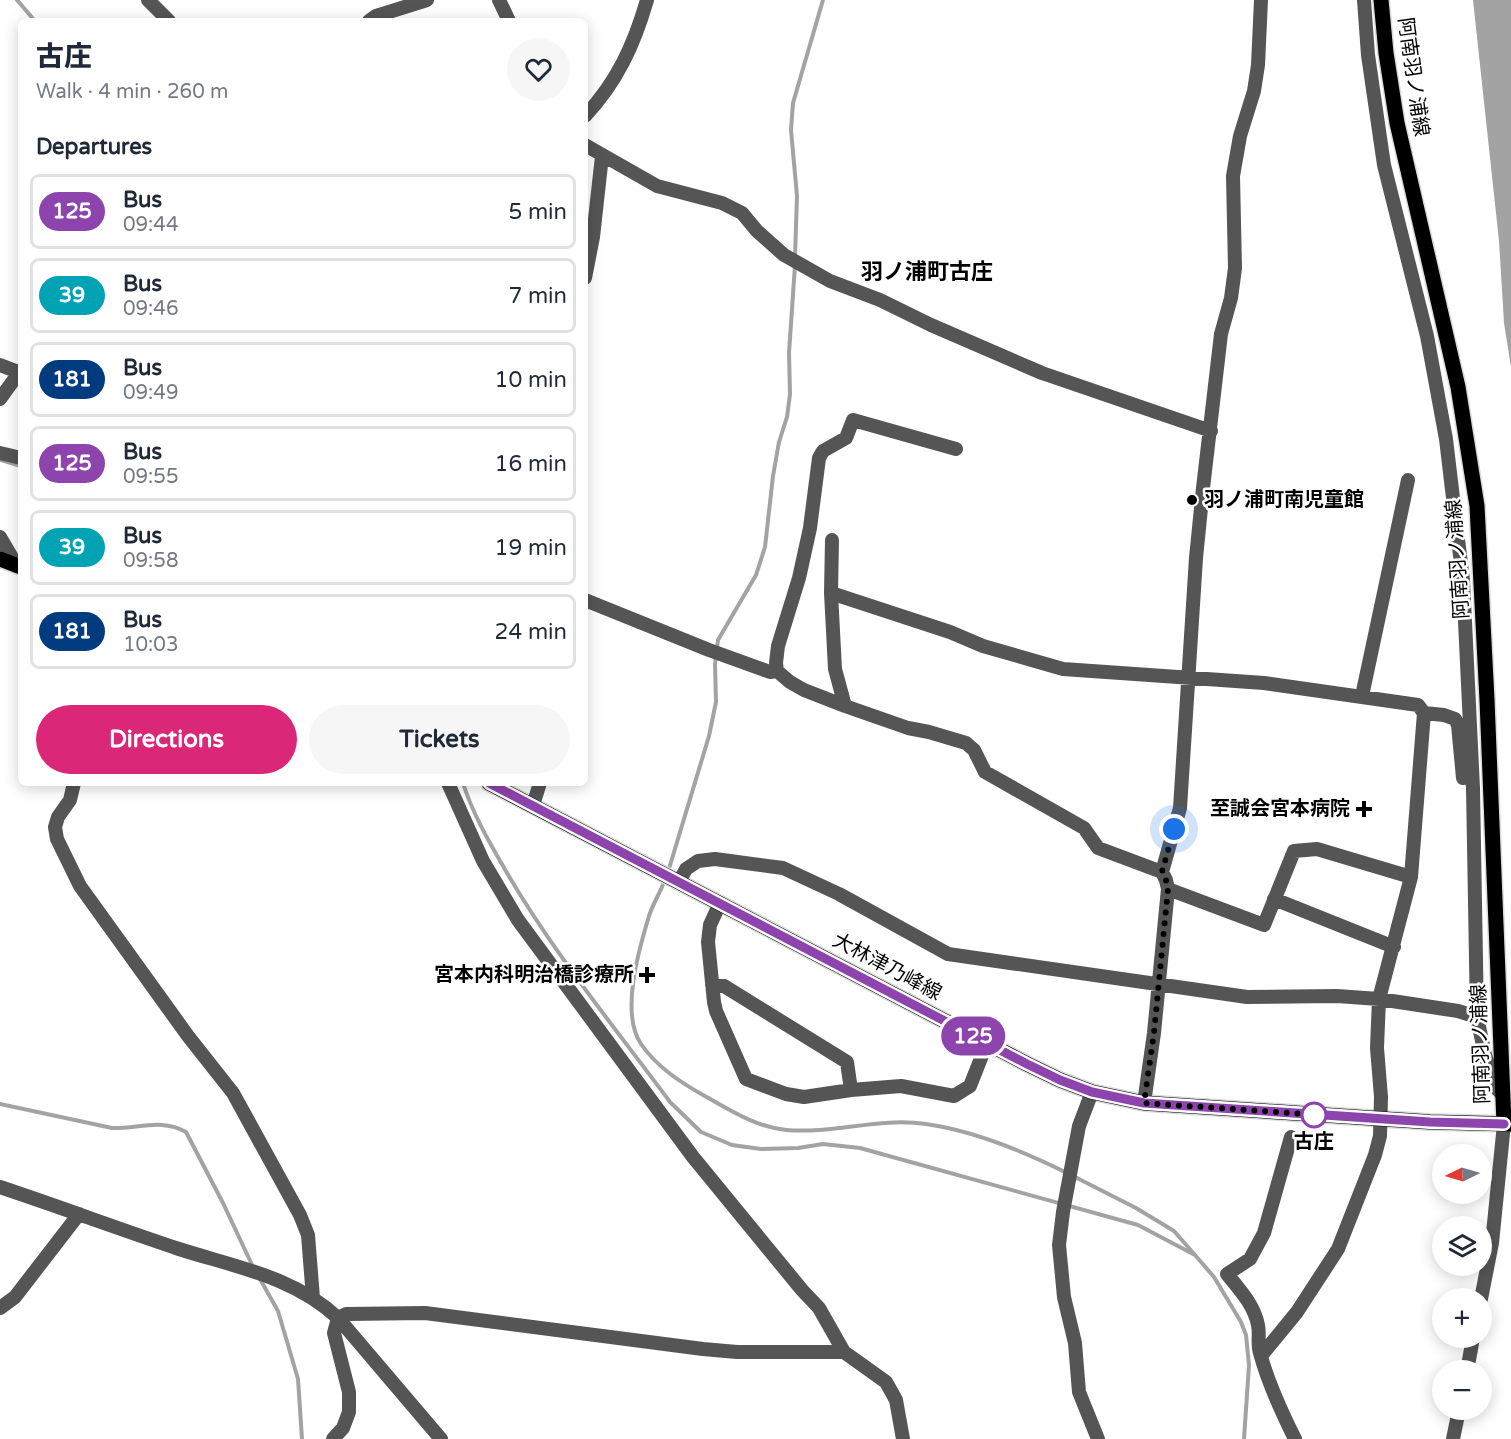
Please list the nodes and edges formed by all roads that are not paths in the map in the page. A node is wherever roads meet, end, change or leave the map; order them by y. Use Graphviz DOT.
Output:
graph roads {
  1 [pos="148,0"];
  2 [pos="427,0"];
  3 [pos="499,0"];
  4 [pos="647,0"];
  5 [pos="1261,0"];
  6 [pos="1364,0"];
  7 [pos="1382,0"];
  8 [pos="166,18"];
  9 [pos="373,18"];
  10 [pos="508,18"];
  11 [pos="588,113"];
  12 [pos="588,147"];
  13 [pos="602,156"];
  14 [pos="588,260"];
  15 [pos="0,365"];
  16 [pos="18,371"];
  17 [pos="18,375"];
  18 [pos="0,399"];
  19 [pos="1211,431"];
  20 [pos="956,449"];
  21 [pos="0,453"];
  22 [pos="18,457"];
  23 [pos="1408,480"];
  24 [pos="0,537"];
  25 [pos="832,540"];
  26 [pos="0,559"];
  27 [pos="18,565"];
  28 [pos="18,567"];
  29 [pos="831,592"];
  30 [pos="588,601"];
  31 [pos="777,671"];
  32 [pos="1188,678"];
  33 [pos="1362,696"];
  34 [pos="845,706"];
  35 [pos="1424,712"];
  36 [pos="73,786"];
  37 [pos="449,786"];
  38 [pos="495,786"];
  39 [pos="539,786"];
  40 [pos="1473,788"];
  41 [pos="533,805"];
  42 [pos="1162,872"];
  43 [pos="1411,877"];
  44 [pos="671,878"];
  45 [pos="1168,889"];
  46 [pos="1274,899"];
  47 [pos="720,903"];
  48 [pos="1394,947"];
  49 [pos="712,985"];
  50 [pos="1158,985"];
  51 [pos="1379,999"];
  52 [pos="1477,1017"];
  53 [pos="987,1043"];
  54 [pos="851,1090"];
  55 [pos="1092,1092"];
  56 [pos="1503,1095"];
  57 [pos="1144,1103"];
  58 [pos="1380,1119"];
  59 [pos="1508,1124"];
  60 [pos="1292,1137"];
  61 [pos="0,1187"];
  62 [pos="79,1214"];
  63 [pos="1483,1288"];
  64 [pos="313,1298"];
  65 [pos="0,1308"];
  66 [pos="338,1318"];
  67 [pos="844,1352"];
  68 [pos="1261,1356"];
  69 [pos="1457,1420"];
  70 [pos="333,1439"];
  71 [pos="441,1439"];
  72 [pos="903,1439"];
  73 [pos="1098,1439"];
  74 [pos="1295,1439"];
  75 [pos="1453,1439"];
  1 -- 8 [label="street"];
  2 -- 9 [label="street"];
  3 -- 10 [label="street"];
  4 -- 11 [label="street"];
  5 -- 19 [label="street"];
  6 -- 40 [label="street"];
  7 -- 56 [label="main road, 阿南羽ノ浦線"];
  12 -- 13 [label="street"];
  13 -- 14 [label="street"];
  13 -- 19 [label="street"];
  15 -- 16 [label="street"];
  17 -- 18 [label="street"];
  19 -- 32 [label="street"];
  20 -- 31 [label="street"];
  21 -- 22 [label="street"];
  23 -- 33 [label="street"];
  24 -- 27 [label="street"];
  25 -- 29 [label="street"];
  26 -- 28 [label="main road"];
  29 -- 32 [label="street"];
  29 -- 34 [label="street"];
  30 -- 31 [label="street"];
  31 -- 34 [label="street"];
  32 -- 33 [label="street"];
  32 -- 42 [label="street"];
  33 -- 35 [label="street"];
  34 -- 42 [label="street"];
  35 -- 40 [label="street"];
  35 -- 43 [label="street"];
  36 -- 64 [label="street"];
  37 -- 67 [label="street"];
  38 -- 41 [label="main road, 大林津乃峰線"];
  39 -- 41 [label="street"];
  40 -- 52 [label="street"];
  41 -- 44 [label="main road, 大林津乃峰線"];
  42 -- 45 [label="street"];
  43 -- 46 [label="street"];
  43 -- 48 [label="street"];
  44 -- 47 [label="main road, 大林津乃峰線"];
  44 -- 50 [label="street"];
  45 -- 46 [label="street"];
  45 -- 50 [label="street"];
  46 -- 48 [label="street"];
  47 -- 49 [label="street"];
  47 -- 53 [label="main road, 大林津乃峰線"];
  48 -- 51 [label="street"];
  49 -- 54 [label="street"];
  49 -- 54 [label="street"];
  50 -- 51 [label="street"];
  50 -- 57 [label="street"];
  51 -- 52 [label="street"];
  51 -- 58 [label="street"];
  52 -- 56 [label="street"];
  53 -- 54 [label="street"];
  53 -- 55 [label="main road, 大林津乃峰線"];
  55 -- 57 [label="main road, 大林津乃峰線"];
  55 -- 73 [label="street"];
  56 -- 59 [label="main road, 阿南羽ノ浦線"];
  57 -- 58 [label="main road, 大林津乃峰線"];
  58 -- 59 [label="main road, 大林津乃峰線"];
  58 -- 68 [label="street"];
  59 -- 63 [label="street"];
  60 -- 68 [label="street"];
  61 -- 62 [label="street"];
  62 -- 64 [label="street"];
  62 -- 65 [label="street"];
  64 -- 66 [label="street"];
  66 -- 67 [label="street"];
  66 -- 70 [label="street"];
  66 -- 71 [label="street"];
  67 -- 72 [label="street"];
  68 -- 74 [label="street"];
  69 -- 75 [label="street"];
}
